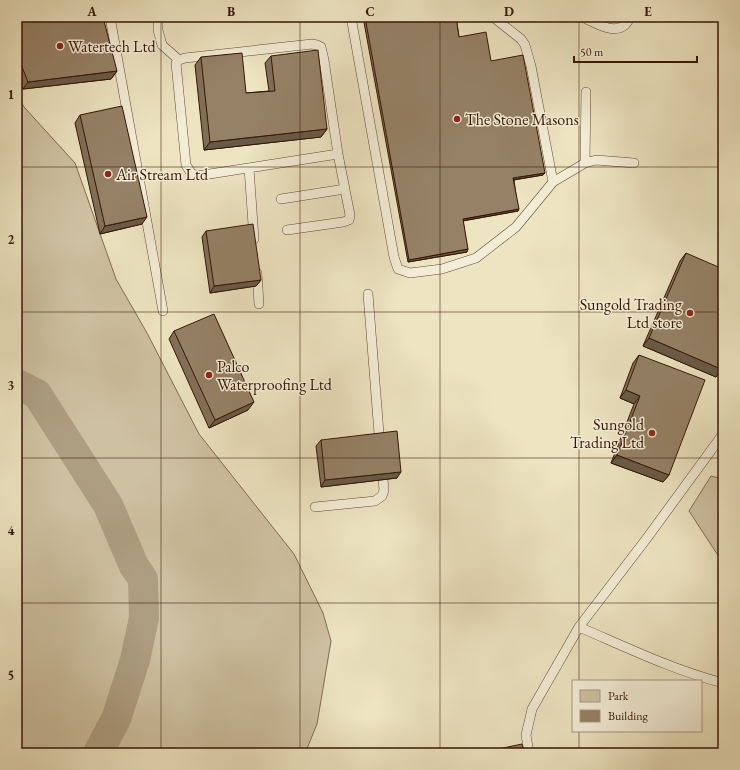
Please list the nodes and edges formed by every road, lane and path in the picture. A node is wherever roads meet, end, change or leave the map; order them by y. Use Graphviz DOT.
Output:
graph roads {
  1 [pos="110,17"];
  2 [pos="158,17"];
  3 [pos="351,17"];
  4 [pos="493,17"];
  5 [pos="582,17"];
  6 [pos="631,17"];
  7 [pos="179,60"];
  8 [pos="586,92"];
  9 [pos="338,154"];
  10 [pos="585,163"];
  11 [pos="634,163"];
  12 [pos="249,168"];
  13 [pos="553,182"];
  14 [pos="345,189"];
  15 [pos="281,199"];
  16 [pos="287,230"];
  17 [pos="255,248"];
  18 [pos="256,264"];
  19 [pos="368,294"];
  20 [pos="259,304"];
  21 [pos="163,311"];
  22 [pos="723,434"];
  23 [pos="315,507"];
  24 [pos="579,627"];
  25 [pos="723,683"];
  26 [pos="529,753"];
  1 -- 21 [label="lane"];
  2 -- 7 [label="lane"];
  3 -- 13 [label="lane"];
  4 -- 13 [label="lane"];
  5 -- 6 [label="lane"];
  7 -- 9 [label="lane"];
  7 -- 12 [label="lane"];
  8 -- 10 [label="lane"];
  9 -- 12 [label="lane"];
  9 -- 14 [label="lane"];
  10 -- 11 [label="lane"];
  10 -- 13 [label="lane"];
  12 -- 17 [label="lane"];
  14 -- 15 [label="lane"];
  14 -- 16 [label="lane"];
  18 -- 20 [label="lane"];
  19 -- 23 [label="lane"];
  22 -- 24 [label="lane"];
  24 -- 25 [label="lane"];
  24 -- 26 [label="lane"];
}
